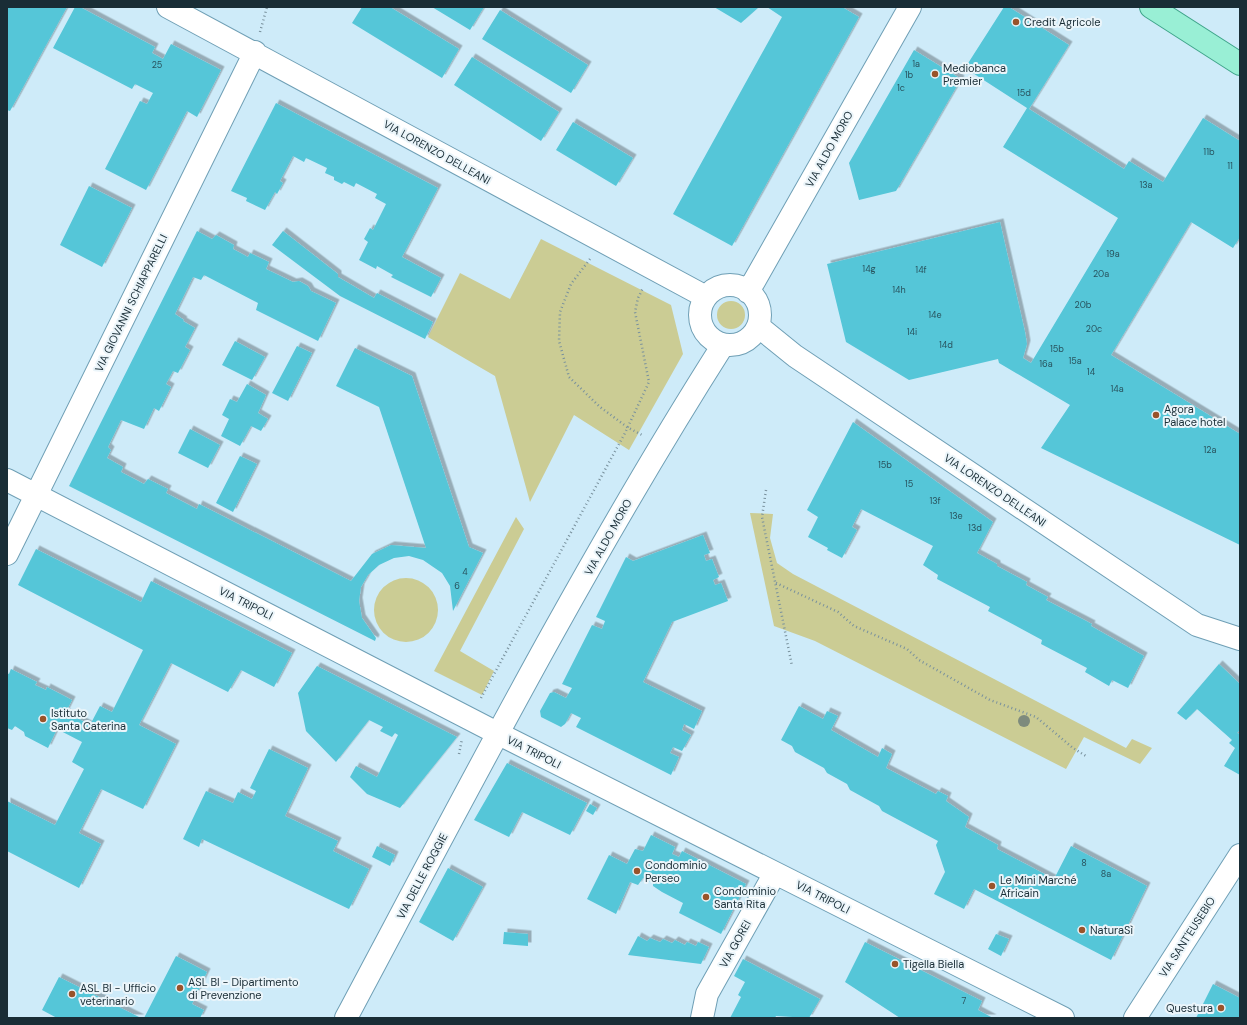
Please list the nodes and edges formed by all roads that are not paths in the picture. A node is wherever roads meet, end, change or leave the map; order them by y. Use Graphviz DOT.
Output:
graph roads {
  1 [pos="168,7"];
  2 [pos="910,7"];
  3 [pos="1150,7"];
  4 [pos="255,52"];
  5 [pos="1240,64"];
  6 [pos="748,292"];
  7 [pos="706,297"];
  8 [pos="758,326"];
  9 [pos="723,345"];
  10 [pos="7,480"];
  11 [pos="36,495"];
  12 [pos="7,554"];
  13 [pos="1240,638"];
  14 [pos="497,733"];
  15 [pos="1240,856"];
  16 [pos="775,873"];
  17 [pos="346,1018"];
  18 [pos="702,1018"];
  19 [pos="1063,1018"];
  20 [pos="1135,1018"];
  1 -- 4 [label="street, VIA LORENZO DELLEANI"];
  2 -- 6 [label="street, VIA ALDO MORO"];
  3 -- 5 [label="main road"];
  4 -- 7 [label="street, VIA LORENZO DELLEANI"];
  4 -- 11 [label="street, VIA GIOVANNI SCHIAPPARELLI"];
  6 -- 7 [label="street"];
  6 -- 8 [label="street"];
  7 -- 9 [label="street"];
  8 -- 9 [label="street"];
  8 -- 13 [label="street, VIA LORENZO DELLEANI"];
  9 -- 14 [label="street, VIA ALDO MORO"];
  10 -- 11 [label="street, VIA TRIPOLI"];
  11 -- 12 [label="street, VIA GIOVANNI SCHIAPPARELLI"];
  11 -- 14 [label="street, VIA TRIPOLI"];
  14 -- 16 [label="street, VIA TRIPOLI"];
  14 -- 17 [label="street, VIA DELLE ROGGIE"];
  15 -- 20 [label="street, VIA SANT'EUSEBIO"];
  16 -- 18 [label="street, VIA GOREI"];
  16 -- 19 [label="street, VIA TRIPOLI"];
}
